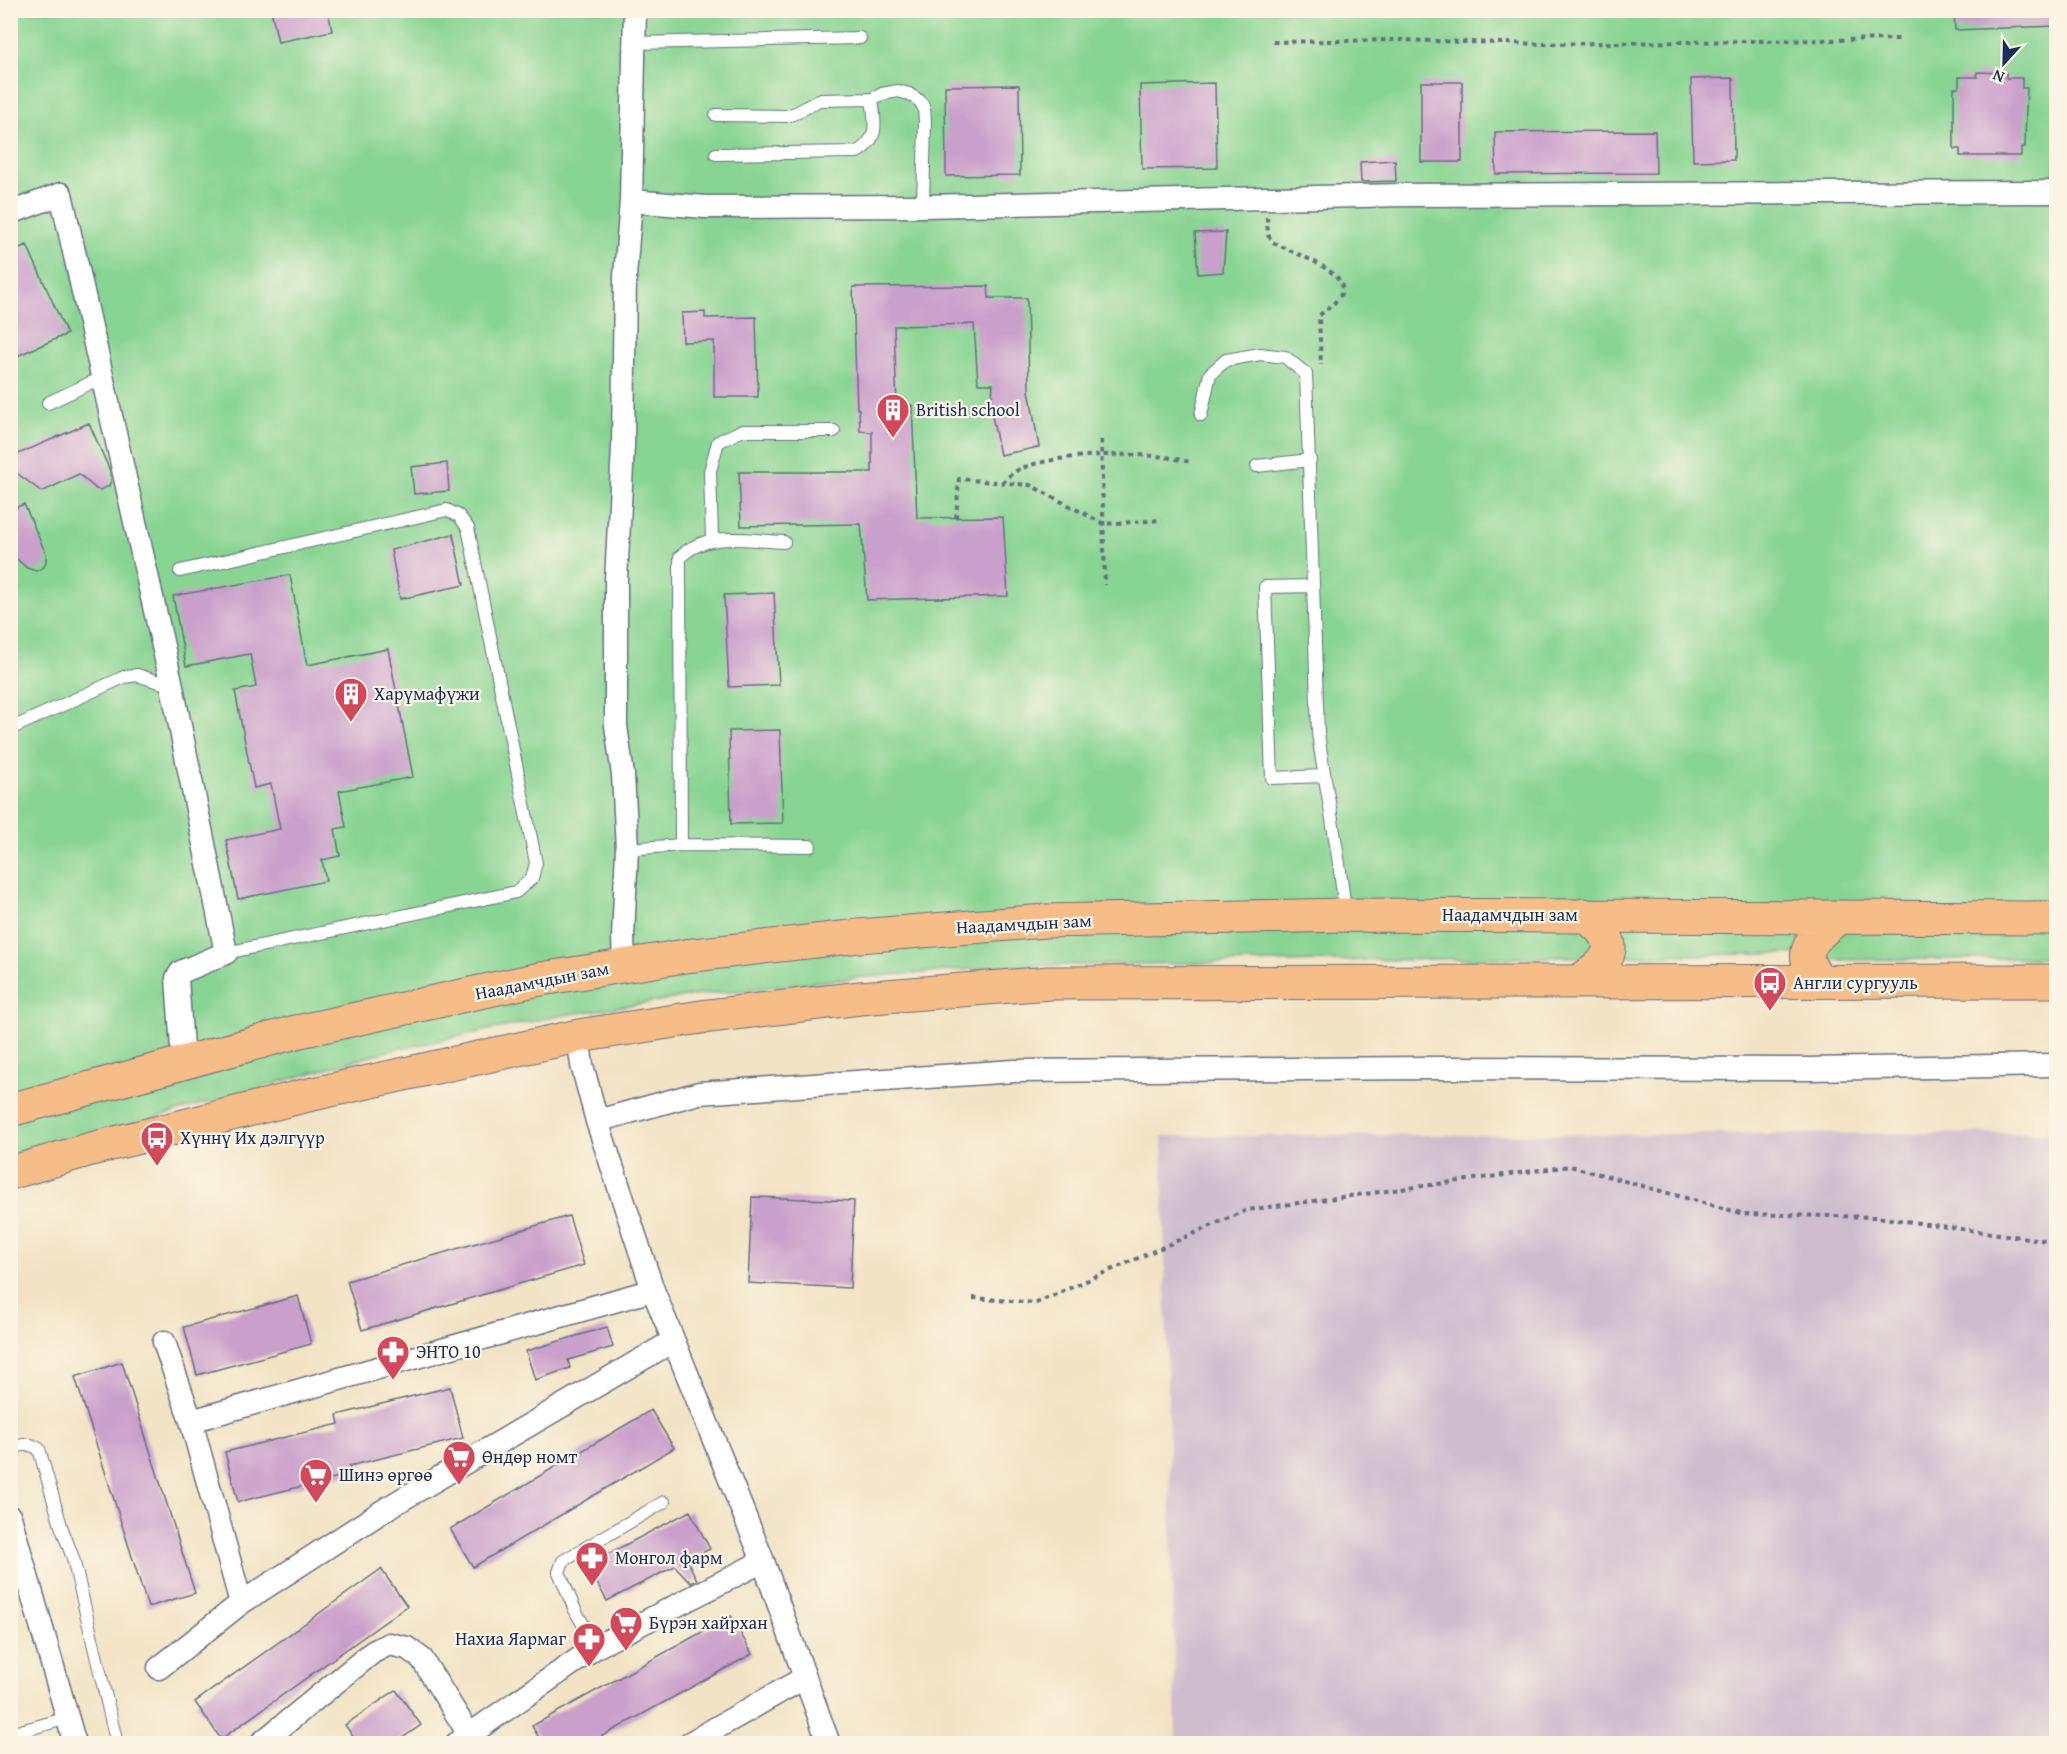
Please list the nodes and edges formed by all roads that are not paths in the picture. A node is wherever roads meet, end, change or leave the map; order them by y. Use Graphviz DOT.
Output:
graph roads {
  1 [pos="635,10"];
  2 [pos="860,38"];
  3 [pos="634,43"];
  4 [pos="872,99"];
  5 [pos="716,116"];
  6 [pos="717,154"];
  7 [pos="2056,192"];
  8 [pos="631,201"];
  9 [pos="923,206"];
  10 [pos="10,213"];
  11 [pos="101,378"];
  12 [pos="48,403"];
  13 [pos="1201,415"];
  14 [pos="834,431"];
  15 [pos="1310,460"];
  16 [pos="1257,466"];
  17 [pos="712,539"];
  18 [pos="784,542"];
  19 [pos="180,570"];
  20 [pos="1313,586"];
  21 [pos="172,686"];
  22 [pos="10,729"];
  23 [pos="1323,776"];
  24 [pos="681,845"];
  25 [pos="810,846"];
  26 [pos="627,849"];
  27 [pos="1345,915"];
  28 [pos="1584,915"];
  29 [pos="1838,918"];
  30 [pos="2056,918"];
  31 [pos="226,953"];
  32 [pos="624,966"];
  33 [pos="1820,980"];
  34 [pos="1579,981"];
  35 [pos="2056,981"];
  36 [pos="578,1036"];
  37 [pos="183,1062"];
  38 [pos="2056,1065"];
  39 [pos="10,1110"];
  40 [pos="597,1121"];
  41 [pos="10,1173"];
  42 [pos="653,1290"];
  43 [pos="673,1341"];
  44 [pos="164,1342"];
  45 [pos="191,1421"];
  46 [pos="10,1449"];
  47 [pos="664,1502"];
  48 [pos="10,1517"];
  49 [pos="763,1561"];
  50 [pos="241,1603"];
  51 [pos="596,1647"];
  52 [pos="159,1668"];
  53 [pos="804,1678"];
  54 [pos="69,1719"];
  55 [pos="10,1734"];
  56 [pos="467,1740"];
  57 [pos="75,1743"];
  58 [pos="117,1743"];
  59 [pos="260,1743"];
  60 [pos="688,1743"];
  61 [pos="829,1743"];
  1 -- 3 [label="street"];
  2 -- 3 [label="lane"];
  3 -- 8 [label="street"];
  4 -- 5 [label="lane"];
  4 -- 6 [label="lane"];
  4 -- 9 [label="lane"];
  7 -- 9 [label="street"];
  8 -- 9 [label="street"];
  8 -- 26 [label="street"];
  10 -- 11 [label="street"];
  11 -- 12 [label="lane"];
  11 -- 21 [label="street"];
  13 -- 15 [label="lane"];
  14 -- 17 [label="lane"];
  15 -- 16 [label="lane"];
  15 -- 20 [label="lane"];
  17 -- 18 [label="lane"];
  17 -- 24 [label="lane"];
  19 -- 31 [label="lane"];
  20 -- 23 [label="lane"];
  20 -- 23 [label="lane"];
  21 -- 22 [label="lane"];
  21 -- 31 [label="street"];
  23 -- 27 [label="lane"];
  24 -- 25 [label="lane"];
  24 -- 26 [label="lane"];
  26 -- 32 [label="street"];
  27 -- 28 [label="highway, Наадамчдын зам"];
  27 -- 32 [label="highway, Наадамчдын зам"];
  28 -- 29 [label="highway, Наадамчдын зам"];
  28 -- 34 [label="highway"];
  29 -- 30 [label="highway, Наадамчдын зам"];
  29 -- 33 [label="highway"];
  31 -- 37 [label="street"];
  32 -- 37 [label="highway, Наадамчдын зам"];
  33 -- 34 [label="highway"];
  33 -- 35 [label="highway"];
  34 -- 36 [label="highway"];
  36 -- 40 [label="street"];
  36 -- 41 [label="highway"];
  37 -- 39 [label="highway, Наадамчдын зам"];
  38 -- 40 [label="street"];
  40 -- 42 [label="street"];
  42 -- 43 [label="street"];
  42 -- 45 [label="street"];
  43 -- 49 [label="street"];
  43 -- 50 [label="street"];
  44 -- 45 [label="street"];
  45 -- 50 [label="street"];
  46 -- 58 [label="lane"];
  47 -- 51 [label="lane"];
  48 -- 54 [label="street"];
  49 -- 51 [label="street"];
  49 -- 53 [label="street"];
  50 -- 52 [label="street"];
  51 -- 56 [label="street"];
  53 -- 60 [label="street"];
  53 -- 61 [label="street"];
  54 -- 55 [label="lane"];
  54 -- 57 [label="street"];
  56 -- 59 [label="street"];
}
